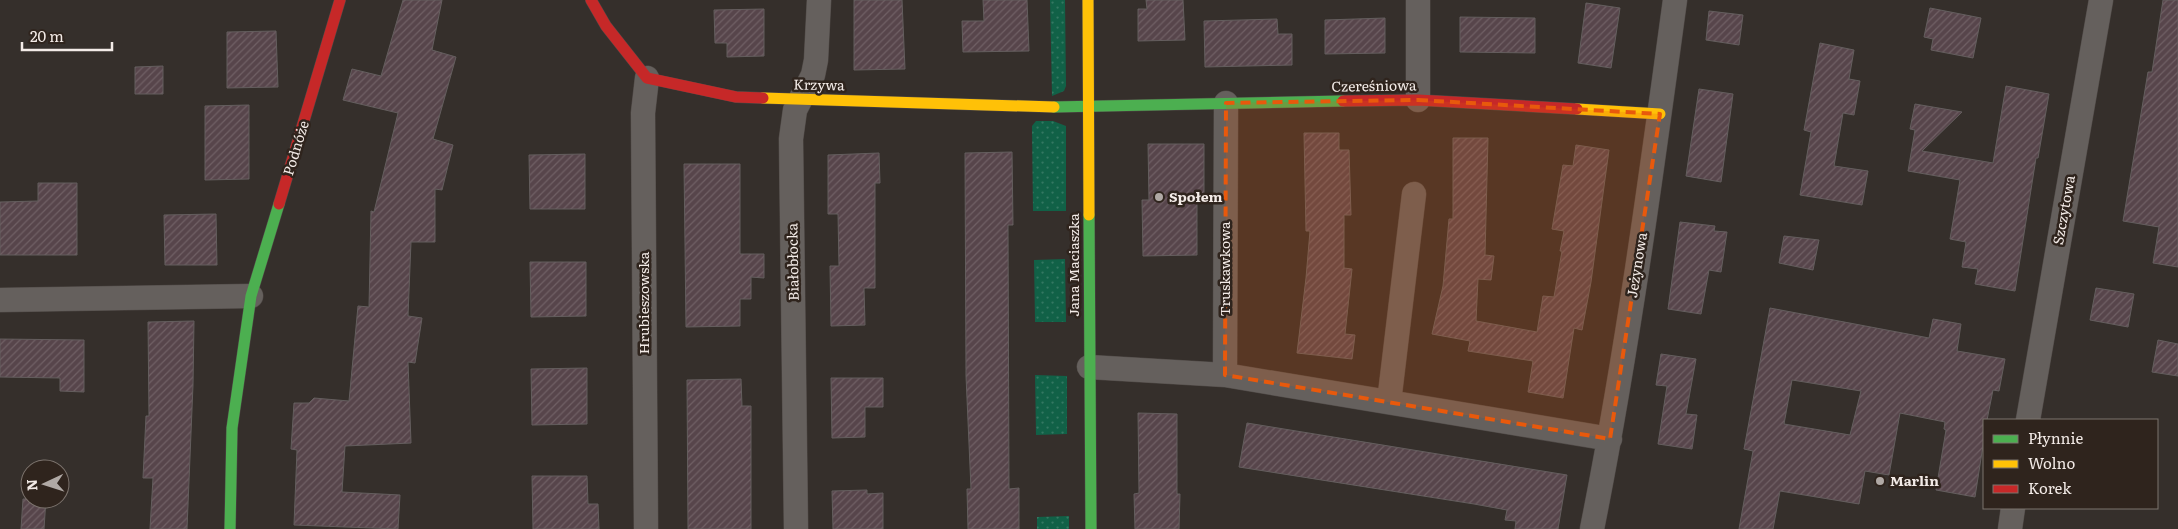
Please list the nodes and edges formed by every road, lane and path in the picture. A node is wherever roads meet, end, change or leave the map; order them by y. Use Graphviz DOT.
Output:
graph roads {
  1 [pos="340,0"];
  2 [pos="591,0"];
  3 [pos="819,0"];
  4 [pos="1088,0"];
  5 [pos="1418,0"];
  6 [pos="1676,0"];
  7 [pos="2101,0"];
  8 [pos="647,78"];
  9 [pos="800,100"];
  10 [pos="1418,100"];
  11 [pos="1226,103"];
  12 [pos="1089,105"];
  13 [pos="1660,114"];
  14 [pos="1414,194"];
  15 [pos="251,296"];
  16 [pos="0,300"];
  17 [pos="1090,367"];
  18 [pos="1225,375"];
  19 [pos="1389,402"];
  20 [pos="2028,419"];
  21 [pos="1610,439"];
  22 [pos="2013,509"];
  23 [pos="230,529"];
  24 [pos="646,529"];
  25 [pos="796,529"];
  26 [pos="1092,529"];
  27 [pos="1592,529"];
  28 [pos="2010,529"];
  1 -- 15 [label="street, Podnóże"];
  2 -- 8 [label="street"];
  3 -- 9 [label="street, Białobłocka"];
  4 -- 12 [label="street, Jana Maciaszka"];
  5 -- 10 [label="street"];
  6 -- 13 [label="street, Jeżynowa"];
  7 -- 20 [label="street, Szczytowa"];
  8 -- 9 [label="street, Krzywa"];
  8 -- 24 [label="street, Hrubieszowska"];
  9 -- 12 [label="street, Krzywa"];
  9 -- 25 [label="street, Białobłocka"];
  10 -- 11 [label="street, Czereśniowa"];
  10 -- 13 [label="street, Czereśniowa"];
  11 -- 12 [label="street, Czereśniowa"];
  11 -- 18 [label="street, Truskawkowa"];
  12 -- 17 [label="street, Jana Maciaszka"];
  13 -- 21 [label="street, Jeżynowa"];
  14 -- 19 [label="street"];
  15 -- 16 [label="street"];
  15 -- 23 [label="street, Podnóże"];
  17 -- 18 [label="street"];
  17 -- 26 [label="street, Jana Maciaszka"];
  18 -- 19 [label="street"];
  19 -- 21 [label="street"];
  21 -- 27 [label="street, Jeżynowa"];
  22 -- 28 [label="street"];
}
